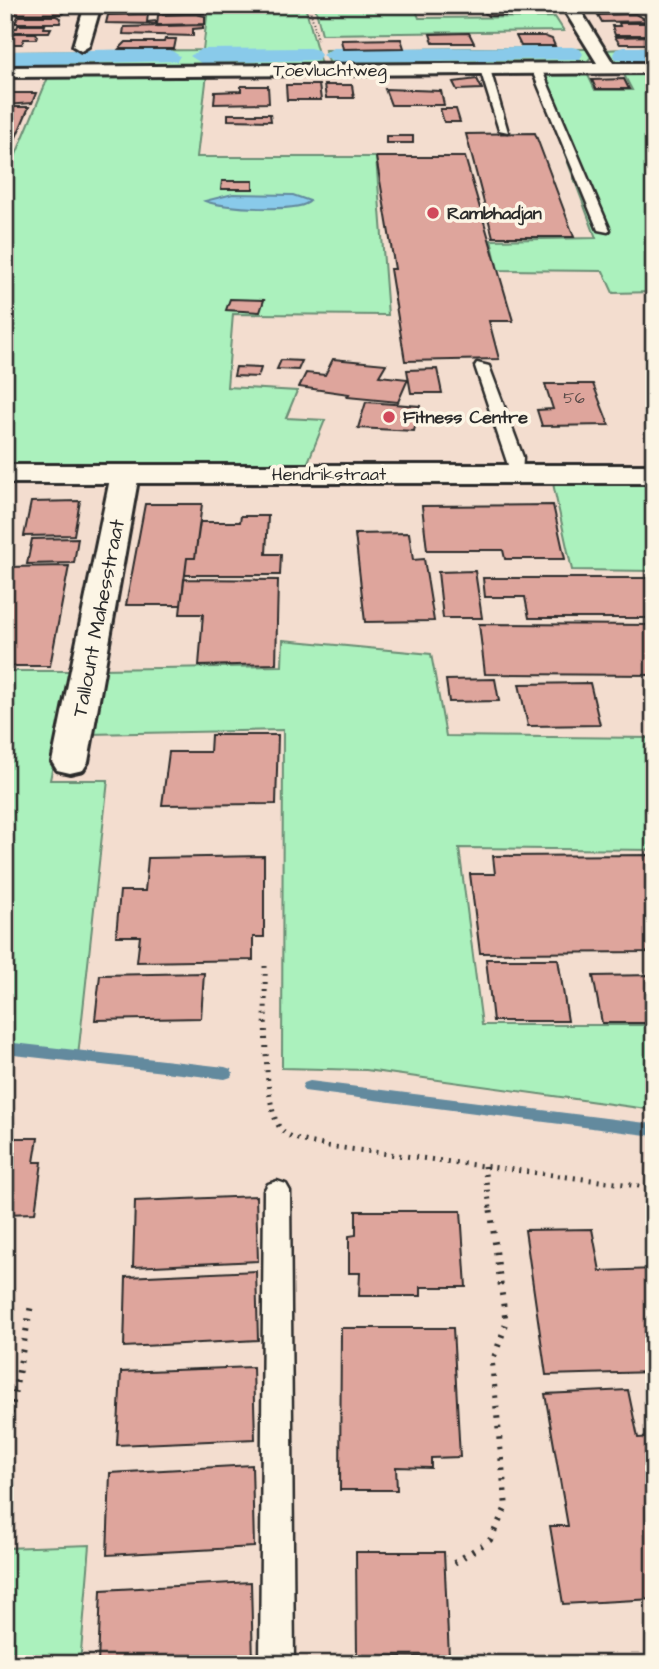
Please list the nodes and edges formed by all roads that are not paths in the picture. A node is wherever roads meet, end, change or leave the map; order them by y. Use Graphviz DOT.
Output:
graph roads {
  1 [pos="93,5"];
  2 [pos="569,5"];
  3 [pos="81,46"];
  4 [pos="536,68"];
  5 [pos="608,68"];
  6 [pos="654,68"];
  7 [pos="485,69"];
  8 [pos="5,72"];
  9 [pos="504,130"];
  10 [pos="604,230"];
  11 [pos="482,366"];
  12 [pos="5,474"];
  13 [pos="125,474"];
  14 [pos="517,474"];
  15 [pos="654,474"];
  16 [pos="70,762"];
  17 [pos="277,1191"];
  18 [pos="276,1664"];
  1 -- 3 [label="street"];
  2 -- 5 [label="street"];
  4 -- 5 [label="street, Toevluchtweg"];
  4 -- 7 [label="street, Toevluchtweg"];
  4 -- 10 [label="lane"];
  5 -- 6 [label="street, Toevluchtweg"];
  7 -- 8 [label="street, Toevluchtweg"];
  7 -- 9 [label="lane"];
  11 -- 14 [label="lane"];
  12 -- 13 [label="street, Hendrikstraat"];
  13 -- 14 [label="street, Hendrikstraat"];
  13 -- 16 [label="street, Tallount Mahesstraat"];
  14 -- 15 [label="street, Hendrikstraat"];
  17 -- 18 [label="lane"];
}
